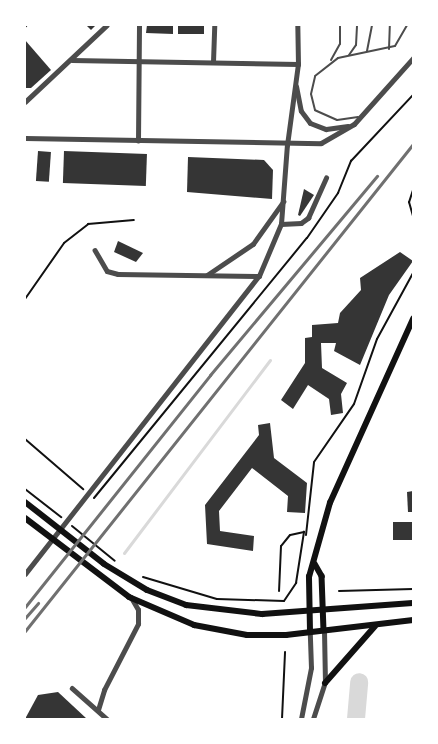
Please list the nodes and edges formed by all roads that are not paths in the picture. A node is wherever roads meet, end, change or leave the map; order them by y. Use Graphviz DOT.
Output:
graph roads {
  1 [pos="107,25"];
  2 [pos="139,25"];
  3 [pos="214,25"];
  4 [pos="297,25"];
  5 [pos="340,25"];
  6 [pos="357,25"];
  7 [pos="372,25"];
  8 [pos="406,25"];
  9 [pos="390,26"];
  10 [pos="389,49"];
  11 [pos="365,52"];
  12 [pos="347,56"];
  13 [pos="413,58"];
  14 [pos="72,60"];
  15 [pos="138,62"];
  16 [pos="213,62"];
  17 [pos="330,62"];
  18 [pos="298,64"];
  19 [pos="296,80"];
  20 [pos="25,102"];
  21 [pos="364,113"];
  22 [pos="354,124"];
  23 [pos="25,138"];
  24 [pos="138,141"];
  25 [pos="287,145"];
  26 [pos="326,178"];
  27 [pos="284,201"];
  28 [pos="281,224"];
  29 [pos="95,250"];
  30 [pos="206,276"];
  31 [pos="259,276"];
  32 [pos="413,319"];
  33 [pos="25,502"];
  34 [pos="25,518"];
  35 [pos="315,564"];
  36 [pos="25,574"];
  37 [pos="129,597"];
  38 [pos="413,603"];
  39 [pos="323,611"];
  40 [pos="310,612"];
  41 [pos="413,620"];
  42 [pos="374,626"];
  43 [pos="324,630"];
  44 [pos="310,631"];
  45 [pos="325,683"];
  46 [pos="72,688"];
  47 [pos="98,710"];
  48 [pos="107,719"];
  49 [pos="301,719"];
  50 [pos="313,719"];
  1 -- 14 [label="street"];
  2 -- 15 [label="street"];
  3 -- 16 [label="street"];
  4 -- 18 [label="street"];
  5 -- 17 [label="lane"];
  6 -- 12 [label="lane"];
  7 -- 11 [label="lane"];
  8 -- 10 [label="lane"];
  9 -- 10 [label="lane"];
  10 -- 11 [label="lane"];
  11 -- 12 [label="lane"];
  12 -- 17 [label="lane"];
  13 -- 21 [label="street"];
  14 -- 15 [label="street"];
  14 -- 20 [label="street"];
  15 -- 16 [label="street"];
  15 -- 24 [label="street"];
  16 -- 18 [label="street"];
  17 -- 21 [label="lane"];
  18 -- 19 [label="street"];
  19 -- 22 [label="street"];
  19 -- 25 [label="street"];
  21 -- 22 [label="street"];
  22 -- 25 [label="street"];
  23 -- 24 [label="street"];
  24 -- 25 [label="street"];
  25 -- 27 [label="street"];
  26 -- 28 [label="street"];
  27 -- 28 [label="street"];
  27 -- 30 [label="street"];
  28 -- 31 [label="street"];
  29 -- 30 [label="street"];
  30 -- 31 [label="street"];
  31 -- 36 [label="street"];
  32 -- 35 [label="main road"];
  33 -- 40 [label="main road"];
  34 -- 37 [label="main road"];
  35 -- 39 [label="main road"];
  35 -- 40 [label="main road"];
  37 -- 44 [label="main road"];
  37 -- 47 [label="street"];
  38 -- 39 [label="main road"];
  39 -- 40 [label="main road"];
  39 -- 43 [label="main road"];
  40 -- 44 [label="main road"];
  41 -- 42 [label="main road"];
  42 -- 43 [label="main road"];
  42 -- 45 [label="main road"];
  43 -- 44 [label="main road"];
  43 -- 45 [label="street"];
  44 -- 49 [label="street"];
  45 -- 50 [label="street"];
  46 -- 47 [label="street"];
  47 -- 48 [label="street"];
}
